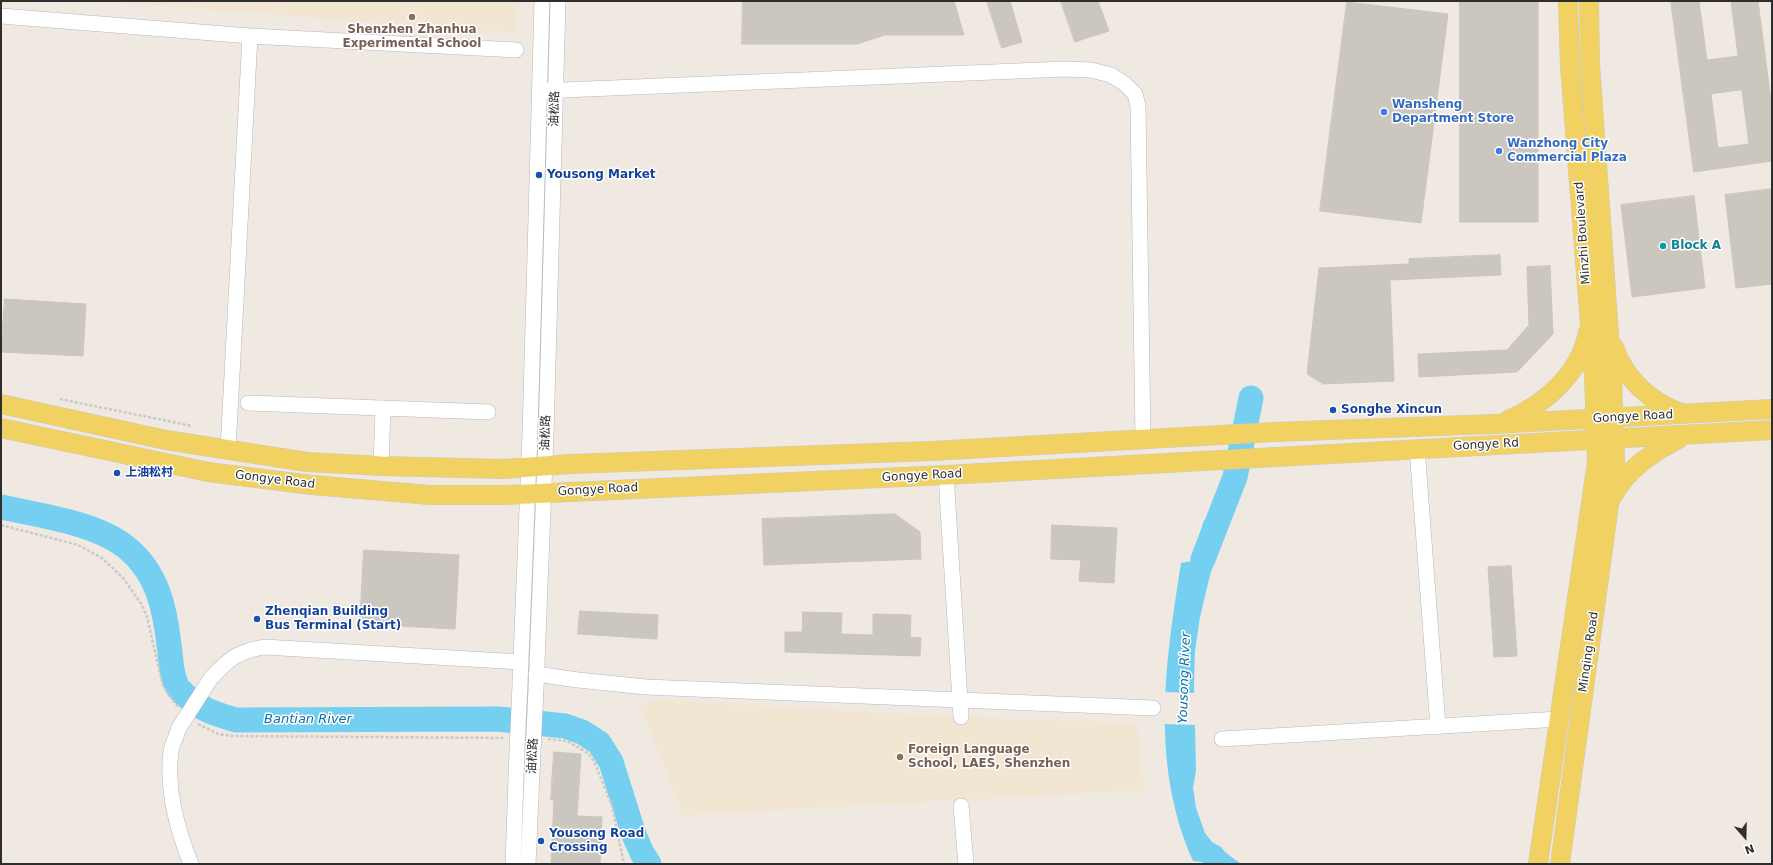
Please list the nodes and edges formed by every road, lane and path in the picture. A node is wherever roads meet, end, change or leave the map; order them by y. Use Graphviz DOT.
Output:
graph roads {
  1 [pos="542,1"];
  2 [pos="558,1"];
  3 [pos="1568,1"];
  4 [pos="1589,1"];
  5 [pos="1,16"];
  6 [pos="250,36"];
  7 [pos="516,50"];
  8 [pos="540,90"];
  9 [pos="556,90"];
  10 [pos="1589,324"];
  11 [pos="1608,329"];
  12 [pos="54,397"];
  13 [pos="248,403"];
  14 [pos="1,404"];
  15 [pos="382,408"];
  16 [pos="1772,409"];
  17 [pos="488,412"];
  18 [pos="1686,414"];
  19 [pos="1605,418"];
  20 [pos="1494,424"];
  21 [pos="1,428"];
  22 [pos="200,428"];
  23 [pos="1772,430"];
  24 [pos="1686,435"];
  25 [pos="1198,437"];
  26 [pos="1143,440"];
  27 [pos="1606,440"];
  28 [pos="1417,448"];
  29 [pos="228,450"];
  30 [pos="1200,460"];
  31 [pos="381,466"];
  32 [pos="537,467"];
  33 [pos="946,475"];
  34 [pos="536,493"];
  35 [pos="1610,501"];
  36 [pos="1,525"];
  37 [pos="521,662"];
  38 [pos="536,674"];
  39 [pos="961,700"];
  40 [pos="1153,708"];
  41 [pos="181,710"];
  42 [pos="961,717"];
  43 [pos="1560,720"];
  44 [pos="196,723"];
  45 [pos="1438,727"];
  46 [pos="508,738"];
  47 [pos="544,739"];
  48 [pos="1222,739"];
  49 [pos="961,806"];
  50 [pos="190,864"];
  51 [pos="513,864"];
  52 [pos="528,864"];
  53 [pos="624,864"];
  54 [pos="966,864"];
  55 [pos="1538,864"];
  56 [pos="1560,864"];
  1 -- 8 [label="street, 油松路"];
  2 -- 9 [label="street, 油松路"];
  3 -- 10 [label="main road, Minzhi Boulevard"];
  4 -- 11 [label="main road, Minzhi Boulevard"];
  5 -- 6 [label="street"];
  6 -- 7 [label="street"];
  6 -- 29 [label="street"];
  8 -- 9 [label="street"];
  8 -- 32 [label="street, 油松路"];
  9 -- 26 [label="street"];
  9 -- 32 [label="street, 油松路"];
  10 -- 19 [label="main road, Minzhi Boulevard"];
  10 -- 20 [label="main road"];
  11 -- 18 [label="main road"];
  11 -- 19 [label="main road, Minzhi Boulevard"];
  12 -- 22 [label="path"];
  13 -- 15 [label="street"];
  14 -- 29 [label="main road, Gongye Road"];
  15 -- 17 [label="street"];
  15 -- 31 [label="street"];
  16 -- 18 [label="main road, Gongye Road"];
  18 -- 19 [label="main road, Gongye Road"];
  19 -- 20 [label="main road, Gongye Road"];
  19 -- 27 [label="main road, Minzhi Boulevard"];
  20 -- 25 [label="main road, Gongye Rd"];
  21 -- 34 [label="main road, Gongye Road"];
  23 -- 24 [label="main road, Gongye Rd"];
  24 -- 27 [label="main road, Gongye Rd"];
  24 -- 35 [label="main road"];
  25 -- 26 [label="main road, Gongye Road"];
  26 -- 32 [label="main road, Gongye Road"];
  27 -- 28 [label="main road, Gongye Rd"];
  27 -- 35 [label="main road, Minqing Road"];
  27 -- 43 [label="main road, Minqing Road"];
  28 -- 30 [label="main road, Gongye Rd"];
  28 -- 45 [label="street"];
  29 -- 31 [label="main road, Gongye Road"];
  30 -- 33 [label="main road, Gongye Road"];
  31 -- 32 [label="main road, Gongye Road"];
  32 -- 34 [label="street, 油松路"];
  33 -- 34 [label="main road, Gongye Road"];
  33 -- 39 [label="street"];
  34 -- 37 [label="street, 油松路"];
  34 -- 38 [label="street, 油松路"];
  35 -- 56 [label="main road, Minqing Road"];
  36 -- 41 [label="path"];
  37 -- 50 [label="street, bridge"];
  37 -- 51 [label="street, 油松路, bridge"];
  38 -- 39 [label="street"];
  38 -- 52 [label="street, 油松路, bridge"];
  39 -- 40 [label="street"];
  39 -- 42 [label="street"];
  43 -- 45 [label="street"];
  43 -- 55 [label="main road, Minqing Road"];
  44 -- 46 [label="path"];
  45 -- 48 [label="street"];
  47 -- 53 [label="path"];
  49 -- 54 [label="street"];
}
